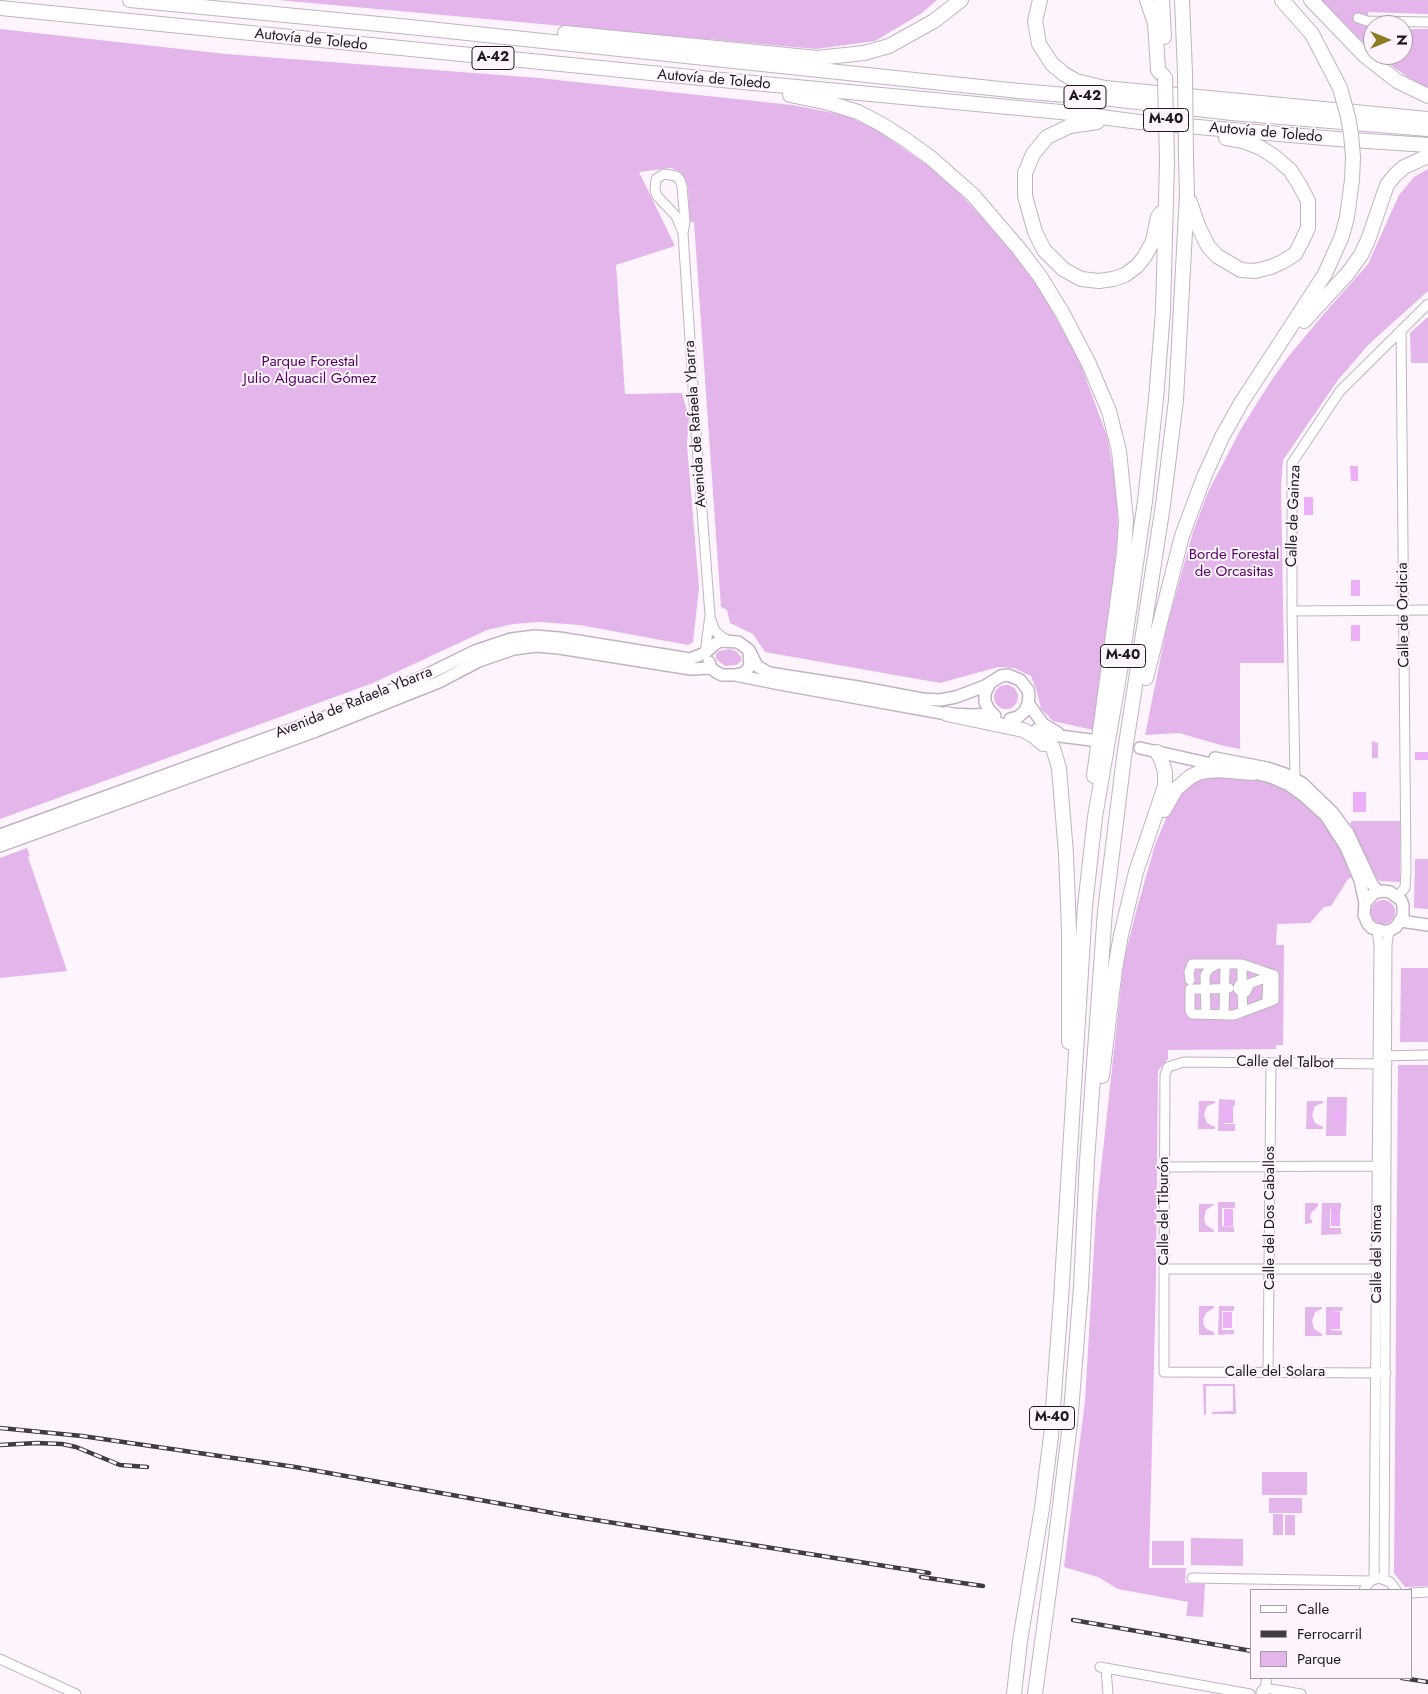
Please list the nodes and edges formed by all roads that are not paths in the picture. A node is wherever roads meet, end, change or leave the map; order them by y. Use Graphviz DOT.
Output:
graph roads {
  1 [pos="130,0"];
  2 [pos="1040,0"];
  3 [pos="1148,0"];
  4 [pos="1162,0"];
  5 [pos="1182,0"];
  6 [pos="1282,0"];
  7 [pos="1311,0"];
  8 [pos="958,1"];
  9 [pos="0,8"];
  10 [pos="1358,18"];
  11 [pos="1428,22"];
  12 [pos="410,27"];
  13 [pos="701,78"];
  14 [pos="1166,78"];
  15 [pos="1428,96"];
  16 [pos="1428,119"];
  17 [pos="1116,120"];
  18 [pos="1140,122"];
  19 [pos="1428,129"];
  20 [pos="1428,145"];
  21 [pos="1428,156"];
  22 [pos="1187,194"];
  23 [pos="1166,206"];
  24 [pos="683,233"];
  25 [pos="1428,304"];
  26 [pos="1401,330"];
  27 [pos="1259,375"];
  28 [pos="1404,610"];
  29 [pos="1428,610"];
  30 [pos="1292,611"];
  31 [pos="710,615"];
  32 [pos="731,641"];
  33 [pos="709,650"];
  34 [pos="749,650"];
  35 [pos="711,668"];
  36 [pos="735,675"];
  37 [pos="990,683"];
  38 [pos="1028,703"];
  39 [pos="947,714"];
  40 [pos="992,714"];
  41 [pos="1010,720"];
  42 [pos="1038,731"];
  43 [pos="1067,737"];
  44 [pos="1091,740"];
  45 [pos="1140,748"];
  46 [pos="1157,752"];
  47 [pos="1124,757"];
  48 [pos="1253,773"];
  49 [pos="1295,778"];
  50 [pos="1060,788"];
  51 [pos="1096,817"];
  52 [pos="0,835"];
  53 [pos="0,846"];
  54 [pos="1378,891"];
  55 [pos="1397,896"];
  56 [pos="1130,897"];
  57 [pos="1365,903"];
  58 [pos="1401,921"];
  59 [pos="1428,925"];
  60 [pos="1377,930"];
  61 [pos="1389,931"];
  62 [pos="1218,966"];
  63 [pos="1242,968"];
  64 [pos="1268,973"];
  65 [pos="1190,984"];
  66 [pos="1225,984"];
  67 [pos="1206,987"];
  68 [pos="1242,987"];
  69 [pos="1243,1011"];
  70 [pos="1206,1014"];
  71 [pos="1224,1015"];
  72 [pos="1428,1055"];
  73 [pos="1382,1060"];
  74 [pos="1184,1062"];
  75 [pos="1271,1063"];
  76 [pos="1073,1105"];
  77 [pos="1087,1161"];
  78 [pos="1164,1166"];
  79 [pos="1270,1166"];
  80 [pos="1377,1166"];
  81 [pos="1164,1269"];
  82 [pos="1270,1269"];
  83 [pos="1377,1269"];
  84 [pos="1164,1372"];
  85 [pos="1268,1372"];
  86 [pos="1376,1373"];
  87 [pos="1386,1373"];
  88 [pos="1192,1578"];
  89 [pos="1384,1578"];
  90 [pos="1372,1580"];
  91 [pos="1365,1589"];
  92 [pos="1395,1589"];
  93 [pos="1428,1592"];
  94 [pos="1413,1593"];
  95 [pos="0,1659"];
  96 [pos="1267,1679"];
  97 [pos="1263,1692"];
  98 [pos="76,1694"];
  99 [pos="1014,1694"];
  100 [pos="1034,1694"];
  101 [pos="1108,1694"];
  102 [pos="1250,1694"];
  103 [pos="1301,1694"];
  1 -- 12 [label="highway, Autovía de Toledo / A-42"];
  2 -- 16 [label="highway"];
  3 -- 14 [label="highway"];
  4 -- 14 [label="highway, M-40"];
  5 -- 22 [label="highway, M-40, bridge"];
  6 -- 27 [label="highway, bridge"];
  7 -- 15 [label="highway"];
  8 -- 12 [label="highway"];
  9 -- 13 [label="highway, Autovía de Toledo / A-42"];
  10 -- 11 [label="street"];
  12 -- 19 [label="highway, Autovía de Toledo / A-42"];
  13 -- 17 [label="highway, Autovía de Toledo / A-42"];
  13 -- 51 [label="highway"];
  14 -- 23 [label="highway, M-40, bridge"];
  17 -- 18 [label="highway, Autovía de Toledo / A-42"];
  17 -- 23 [label="highway"];
  18 -- 20 [label="highway, Autovía de Toledo / A-42"];
  18 -- 22 [label="highway"];
  21 -- 27 [label="highway"];
  22 -- 47 [label="highway, M-40"];
  23 -- 51 [label="highway, M-40"];
  24 -- 24 [label="street, Avenida de Rafaela Ybarra"];
  24 -- 31 [label="street, Avenida de Rafaela Ybarra"];
  25 -- 26 [label="street, Calle de Gainza"];
  26 -- 28 [label="street, Calle de Ordicia"];
  26 -- 30 [label="street, Calle de Gainza"];
  27 -- 47 [label="highway"];
  28 -- 29 [label="street"];
  28 -- 30 [label="street"];
  28 -- 55 [label="street, Calle de Ordicia"];
  30 -- 49 [label="street, Calle de Gainza"];
  31 -- 32 [label="street"];
  31 -- 33 [label="street"];
  32 -- 33 [label="main road, Avenida de Rafaela Ybarra"];
  32 -- 34 [label="main road, Avenida de Rafaela Ybarra"];
  33 -- 35 [label="main road"];
  33 -- 52 [label="main road, Avenida de Rafaela Ybarra"];
  34 -- 36 [label="main road"];
  34 -- 37 [label="main road, Avenida de Rafaela Ybarra"];
  35 -- 36 [label="main road, Avenida de Rafaela Ybarra"];
  35 -- 53 [label="main road, Avenida de Rafaela Ybarra"];
  36 -- 39 [label="main road, Avenida de Rafaela Ybarra"];
  37 -- 38 [label="main road, Avenida de Rafaela Ybarra"];
  37 -- 40 [label="main road"];
  38 -- 41 [label="main road"];
  38 -- 43 [label="main road, Avenida de Rafaela Ybarra"];
  39 -- 40 [label="main road, Avenida de Rafaela Ybarra"];
  39 -- 50 [label="highway"];
  40 -- 41 [label="main road, Avenida de Rafaela Ybarra"];
  41 -- 42 [label="main road, Avenida de Rafaela Ybarra"];
  42 -- 43 [label="main road, Avenida de Rafaela Ybarra"];
  42 -- 50 [label="highway"];
  43 -- 44 [label="main road, Avenida de Rafaela Ybarra"];
  45 -- 46 [label="main road"];
  46 -- 48 [label="main road"];
  46 -- 49 [label="main road"];
  46 -- 56 [label="highway"];
  47 -- 77 [label="highway, M-40"];
  48 -- 56 [label="highway"];
  48 -- 57 [label="main road"];
  49 -- 54 [label="main road"];
  50 -- 76 [label="highway"];
  51 -- 76 [label="highway, M-40"];
  54 -- 55 [label="main road"];
  54 -- 57 [label="main road"];
  55 -- 58 [label="main road"];
  56 -- 77 [label="highway"];
  57 -- 60 [label="main road"];
  58 -- 59 [label="main road"];
  58 -- 61 [label="main road"];
  60 -- 61 [label="main road"];
  60 -- 73 [label="street, Calle del Simca"];
  61 -- 73 [label="street, Calle del Simca"];
  62 -- 63 [label="street"];
  62 -- 65 [label="street"];
  62 -- 66 [label="street"];
  62 -- 67 [label="street"];
  63 -- 64 [label="street"];
  63 -- 68 [label="street"];
  64 -- 68 [label="street"];
  64 -- 69 [label="street"];
  65 -- 67 [label="street"];
  65 -- 70 [label="street"];
  66 -- 67 [label="street"];
  66 -- 67 [label="street"];
  66 -- 68 [label="street"];
  66 -- 71 [label="street"];
  67 -- 70 [label="street"];
  68 -- 69 [label="street"];
  69 -- 71 [label="street"];
  70 -- 71 [label="street"];
  72 -- 73 [label="street, Calle del Talbot"];
  73 -- 75 [label="street, Calle del Talbot"];
  73 -- 80 [label="street, Calle del Simca"];
  73 -- 87 [label="street, Calle del Simca"];
  74 -- 75 [label="street, Calle del Talbot"];
  74 -- 78 [label="street, Calle del Tiburón"];
  75 -- 79 [label="street, Calle del Dos Caballos"];
  76 -- 99 [label="highway, M-40"];
  77 -- 100 [label="highway, M-40"];
  78 -- 79 [label="street"];
  78 -- 81 [label="street, Calle del Tiburón"];
  79 -- 80 [label="street"];
  79 -- 82 [label="street, Calle del Dos Caballos"];
  80 -- 83 [label="street, Calle del Simca"];
  81 -- 82 [label="street"];
  81 -- 84 [label="street, Calle del Tiburón"];
  82 -- 83 [label="street"];
  82 -- 85 [label="street, Calle del Dos Caballos"];
  83 -- 86 [label="street, Calle del Simca"];
  84 -- 85 [label="street, Calle del Solara"];
  85 -- 86 [label="street, Calle del Solara"];
  86 -- 87 [label="street, Calle del Solara"];
  86 -- 90 [label="street, Calle del Simca"];
  87 -- 89 [label="street, Calle del Simca"];
  88 -- 90 [label="street"];
  89 -- 90 [label="street"];
  89 -- 92 [label="street"];
  90 -- 91 [label="street"];
  93 -- 94 [label="street"];
  95 -- 98 [label="street"];
  96 -- 97 [label="street"];
  97 -- 103 [label="street"];
  101 -- 102 [label="street"];
}
